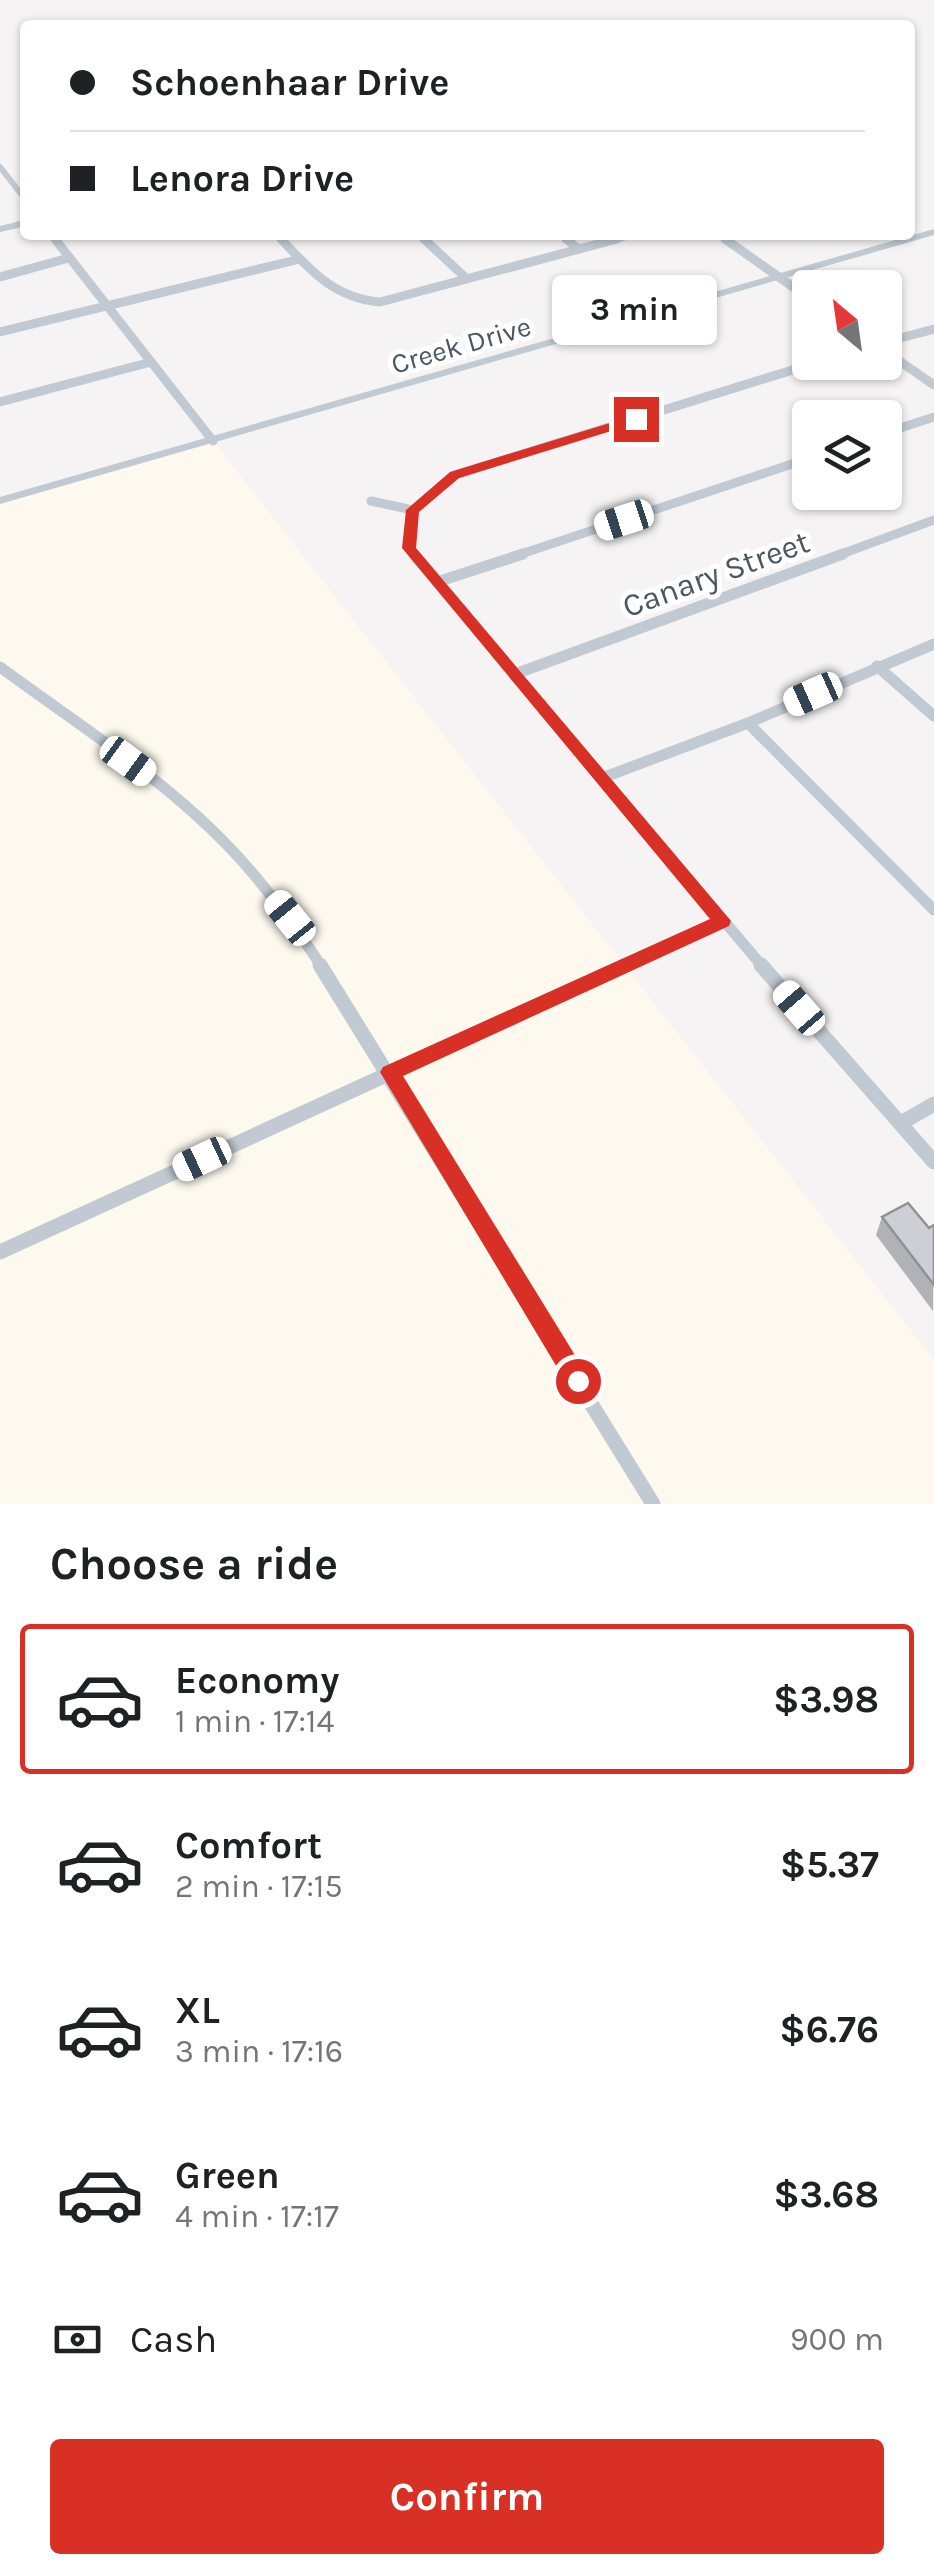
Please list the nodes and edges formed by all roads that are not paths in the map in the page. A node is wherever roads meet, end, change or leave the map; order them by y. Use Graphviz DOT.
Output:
graph roads {
  1 [pos="0,167"];
  2 [pos="20,192"];
  3 [pos="56,240"];
  4 [pos="282,240"];
  5 [pos="424,240"];
  6 [pos="568,240"];
  7 [pos="614,240"];
  8 [pos="726,240"];
  9 [pos="906,240"];
  10 [pos="580,249"];
  11 [pos="69,258"];
  12 [pos="300,259"];
  13 [pos="0,277"];
  14 [pos="779,277"];
  15 [pos="467,279"];
  16 [pos="792,286"];
  17 [pos="106,306"];
  18 [pos="934,329"];
  19 [pos="0,332"];
  20 [pos="902,337"];
  21 [pos="151,362"];
  22 [pos="902,363"];
  23 [pos="792,370"];
  24 [pos="934,386"];
  25 [pos="0,402"];
  26 [pos="934,417"];
  27 [pos="902,428"];
  28 [pos="213,440"];
  29 [pos="792,464"];
  30 [pos="0,501"];
  31 [pos="371,501"];
  32 [pos="412,510"];
  33 [pos="934,520"];
  34 [pos="437,582"];
  35 [pos="934,644"];
  36 [pos="877,666"];
  37 [pos="0,667"];
  38 [pos="514,674"];
  39 [pos="934,716"];
  40 [pos="748,723"];
  41 [pos="602,778"];
  42 [pos="934,910"];
  43 [pos="722,921"];
  44 [pos="390,1072"];
  45 [pos="934,1104"];
  46 [pos="900,1123"];
  47 [pos="934,1162"];
  48 [pos="0,1252"];
  49 [pos="653,1504"];
  1 -- 2 [label="street"];
  3 -- 11 [label="street"];
  4 -- 12 [label="street"];
  5 -- 15 [label="street"];
  6 -- 10 [label="street"];
  7 -- 10 [label="street"];
  8 -- 14 [label="street"];
  9 -- 14 [label="street, Creek Drive"];
  10 -- 15 [label="street"];
  11 -- 13 [label="street"];
  11 -- 17 [label="street"];
  12 -- 15 [label="street"];
  12 -- 17 [label="street"];
  14 -- 16 [label="street"];
  14 -- 28 [label="street, Creek Drive"];
  17 -- 19 [label="street"];
  17 -- 21 [label="street"];
  18 -- 20 [label="street"];
  21 -- 25 [label="street"];
  21 -- 28 [label="street"];
  22 -- 24 [label="street"];
  23 -- 32 [label="street"];
  26 -- 27 [label="street"];
  28 -- 30 [label="street, Creek Drive"];
  29 -- 34 [label="street"];
  31 -- 32 [label="street"];
  32 -- 34 [label="street"];
  33 -- 38 [label="street, Canary Street"];
  34 -- 38 [label="street"];
  35 -- 36 [label="street"];
  36 -- 39 [label="street"];
  36 -- 40 [label="street"];
  37 -- 44 [label="street"];
  38 -- 41 [label="street"];
  40 -- 41 [label="street"];
  40 -- 42 [label="street"];
  41 -- 43 [label="street"];
  43 -- 44 [label="street"];
  43 -- 46 [label="street"];
  44 -- 48 [label="street"];
  44 -- 49 [label="street"];
  45 -- 46 [label="street"];
  46 -- 47 [label="street"];
}
